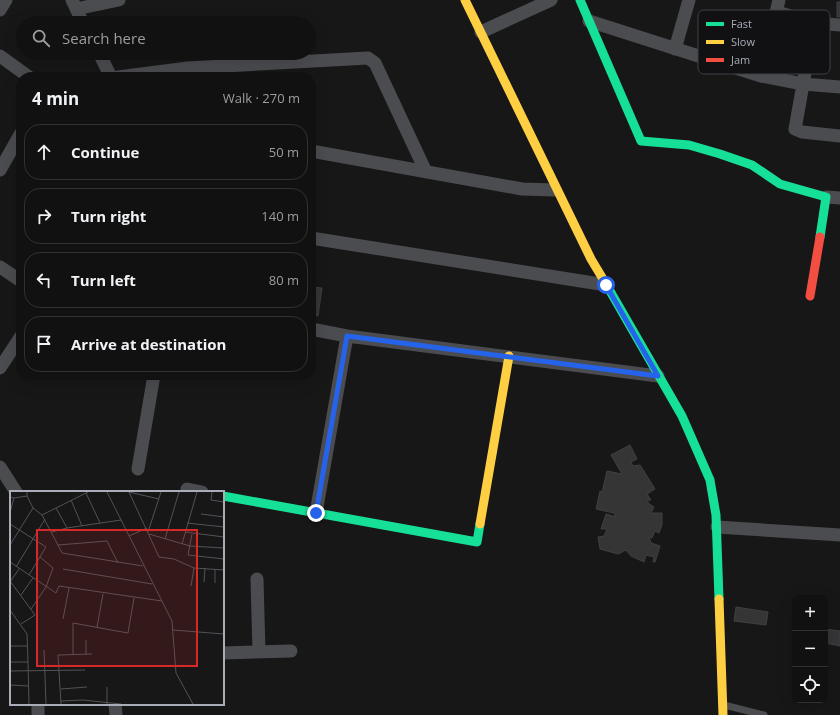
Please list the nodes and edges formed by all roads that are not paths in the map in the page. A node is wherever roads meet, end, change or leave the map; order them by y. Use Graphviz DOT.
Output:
graph roads {
  1 [pos="6,0"];
  2 [pos="119,0"];
  3 [pos="465,0"];
  4 [pos="551,0"];
  5 [pos="689,0"];
  6 [pos="74,4"];
  7 [pos="586,8"];
  8 [pos="0,10"];
  9 [pos="80,16"];
  10 [pos="830,24"];
  11 [pos="840,25"];
  12 [pos="481,32"];
  13 [pos="674,49"];
  14 [pos="0,56"];
  15 [pos="698,56"];
  16 [pos="102,60"];
  17 [pos="22,72"];
  18 [pos="108,72"];
  19 [pos="157,72"];
  20 [pos="755,74"];
  21 [pos="805,74"];
  22 [pos="761,76"];
  23 [pos="803,84"];
  24 [pos="840,87"];
  25 [pos="840,136"];
  26 [pos="16,145"];
  27 [pos="316,152"];
  28 [pos="0,170"];
  29 [pos="426,172"];
  30 [pos="556,190"];
  31 [pos="826,197"];
  32 [pos="840,198"];
  33 [pos="316,239"];
  34 [pos="0,267"];
  35 [pos="16,278"];
  36 [pos="606,285"];
  37 [pos="810,296"];
  38 [pos="316,330"];
  39 [pos="347,336"];
  40 [pos="16,344"];
  41 [pos="509,356"];
  42 [pos="0,368"];
  43 [pos="658,376"];
  44 [pos="153,380"];
  45 [pos="0,467"];
  46 [pos="138,470"];
  47 [pos="15,491"];
  48 [pos="187,491"];
  49 [pos="197,491"];
  50 [pos="224,496"];
  51 [pos="316,513"];
  52 [pos="717,527"];
  53 [pos="840,535"];
  54 [pos="257,579"];
  55 [pos="291,651"];
  56 [pos="259,652"];
  57 [pos="224,653"];
  58 [pos="115,705"];
  59 [pos="722,705"];
  60 [pos="116,715"];
  61 [pos="723,715"];
  62 [pos="764,715"];
  1 -- 8 [label="street"];
  2 -- 6 [label="street"];
  3 -- 12 [label="street"];
  4 -- 12 [label="street"];
  5 -- 13 [label="street"];
  6 -- 9 [label="street"];
  7 -- 13 [label="street"];
  7 -- 31 [label="street"];
  10 -- 11 [label="street"];
  12 -- 30 [label="street"];
  13 -- 15 [label="street"];
  14 -- 17 [label="street"];
  16 -- 18 [label="street"];
  19 -- 29 [label="street"];
  20 -- 22 [label="street"];
  21 -- 23 [label="street"];
  22 -- 23 [label="street"];
  23 -- 24 [label="street"];
  23 -- 25 [label="street"];
  26 -- 28 [label="street"];
  27 -- 29 [label="street"];
  29 -- 30 [label="street"];
  30 -- 36 [label="street"];
  31 -- 32 [label="street"];
  31 -- 37 [label="street"];
  33 -- 36 [label="street"];
  34 -- 35 [label="street"];
  36 -- 43 [label="street"];
  38 -- 39 [label="street"];
  39 -- 41 [label="street"];
  39 -- 51 [label="street"];
  40 -- 42 [label="street"];
  41 -- 43 [label="street"];
  41 -- 51 [label="street"];
  43 -- 52 [label="street"];
  44 -- 46 [label="street"];
  45 -- 47 [label="street"];
  48 -- 49 [label="street"];
  50 -- 51 [label="street"];
  52 -- 53 [label="street"];
  52 -- 59 [label="street"];
  54 -- 56 [label="street"];
  55 -- 56 [label="street"];
  56 -- 57 [label="street"];
  58 -- 60 [label="street"];
  59 -- 61 [label="street"];
  59 -- 62 [label="lane"];
}
